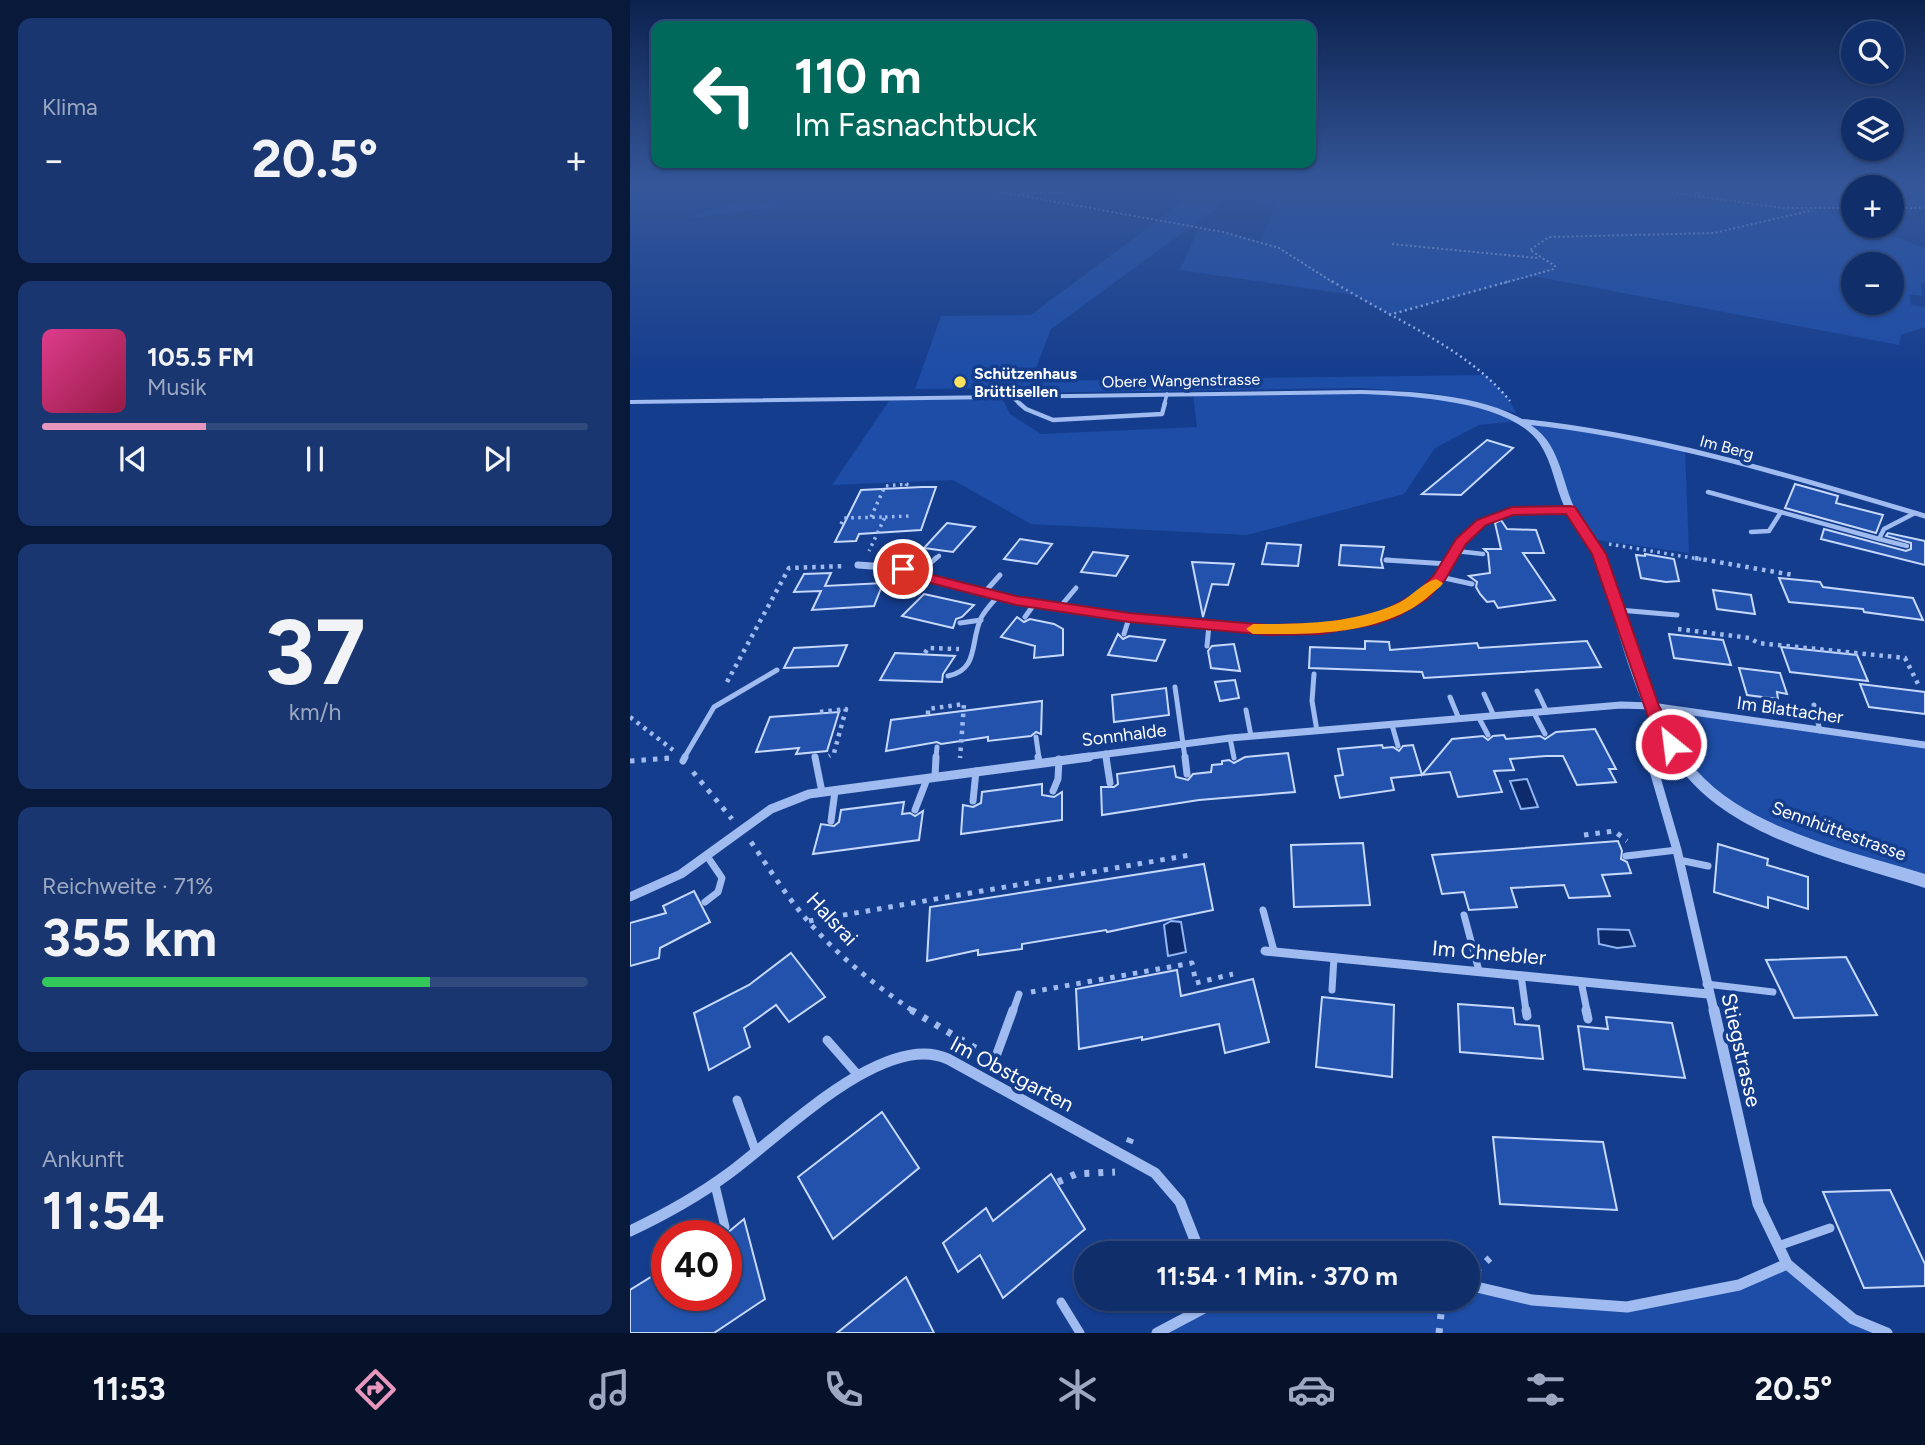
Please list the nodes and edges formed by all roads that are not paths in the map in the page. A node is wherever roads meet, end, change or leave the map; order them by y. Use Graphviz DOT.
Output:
graph roads {
  1 [pos="1167,394"];
  2 [pos="1011,396"];
  3 [pos="630,402"];
  4 [pos="1518,421"];
  5 [pos="1708,492"];
  6 [pos="1570,510"];
  7 [pos="1781,512"];
  8 [pos="1915,513"];
  9 [pos="1925,516"];
  10 [pos="1751,532"];
  11 [pos="1879,538"];
  12 [pos="1907,546"];
  13 [pos="1456,551"];
  14 [pos="1483,554"];
  15 [pos="939,556"];
  16 [pos="1386,560"];
  17 [pos="1448,564"];
  18 [pos="858,565"];
  19 [pos="917,575"];
  20 [pos="1000,575"];
  21 [pos="1440,577"];
  22 [pos="1472,584"];
  23 [pos="1076,588"];
  24 [pos="984,593"];
  25 [pos="998,596"];
  26 [pos="1035,603"];
  27 [pos="1060,607"];
  28 [pos="1619,610"];
  29 [pos="1677,615"];
  30 [pos="1025,617"];
  31 [pos="1129,618"];
  32 [pos="981,620"];
  33 [pos="960,623"];
  34 [pos="1209,625"];
  35 [pos="1124,634"];
  36 [pos="1207,646"];
  37 [pos="777,670"];
  38 [pos="1314,674"];
  39 [pos="948,676"];
  40 [pos="1175,687"];
  41 [pos="1536,691"];
  42 [pos="1483,694"];
  43 [pos="1450,697"];
  44 [pos="1814,705"];
  45 [pos="1651,706"];
  46 [pos="1246,710"];
  47 [pos="1547,712"];
  48 [pos="1534,713"];
  49 [pos="1494,716"];
  50 [pos="1479,718"];
  51 [pos="1459,719"];
  52 [pos="1392,725"];
  53 [pos="1820,730"];
  54 [pos="1317,731"];
  55 [pos="1662,731"];
  56 [pos="1545,734"];
  57 [pos="1488,735"];
  58 [pos="1036,737"];
  59 [pos="1251,737"];
  60 [pos="1230,738"];
  61 [pos="1185,743"];
  62 [pos="1925,745"];
  63 [pos="1398,746"];
  64 [pos="936,747"];
  65 [pos="1106,752"];
  66 [pos="1234,758"];
  67 [pos="1059,759"];
  68 [pos="683,761"];
  69 [pos="816,761"];
  70 [pos="1039,762"];
  71 [pos="976,771"];
  72 [pos="1187,774"];
  73 [pos="931,778"];
  74 [pos="1110,783"];
  75 [pos="835,791"];
  76 [pos="1053,791"];
  77 [pos="822,792"];
  78 [pos="973,801"];
  79 [pos="915,810"];
  80 [pos="831,821"];
  81 [pos="1629,855"];
  82 [pos="1678,855"];
  83 [pos="707,856"];
  84 [pos="1708,866"];
  85 [pos="1925,881"];
  86 [pos="630,897"];
  87 [pos="705,902"];
  88 [pos="1263,910"];
  89 [pos="1464,915"];
  90 [pos="1270,951"];
  91 [pos="1334,957"];
  92 [pos="1479,971"];
  93 [pos="1521,975"];
  94 [pos="1581,981"];
  95 [pos="1332,989"];
  96 [pos="1707,989"];
  97 [pos="1773,992"];
  98 [pos="1019,994"];
  99 [pos="1527,1016"];
  100 [pos="1588,1019"];
  101 [pos="827,1040"];
  102 [pos="995,1059"];
  103 [pos="858,1074"];
  104 [pos="737,1100"];
  105 [pos="756,1152"];
  106 [pos="714,1182"];
  107 [pos="724,1220"];
  108 [pos="1830,1228"];
  109 [pos="630,1231"];
  110 [pos="1196,1241"];
  111 [pos="1778,1246"];
  112 [pos="1787,1264"];
  113 [pos="1480,1288"];
  114 [pos="1061,1302"];
  115 [pos="1196,1311"];
  116 [pos="1080,1333"];
  117 [pos="1157,1333"];
  118 [pos="1887,1333"];
  1 -- 2 [label="street, Obere Wangenstrasse"];
  1 -- 2 [label="lane"];
  1 -- 4 [label="street, Obere Wangenstrasse"];
  2 -- 3 [label="street, Obere Wangenstrasse"];
  4 -- 6 [label="street, Sennhüttestrasse"];
  4 -- 8 [label="street, Im Berg"];
  5 -- 7 [label="lane"];
  6 -- 13 [label="street"];
  6 -- 28 [label="street, Sennhüttestrasse"];
  7 -- 10 [label="lane"];
  7 -- 11 [label="lane"];
  8 -- 9 [label="street, Im Berg"];
  8 -- 11 [label="lane"];
  11 -- 12 [label="lane"];
  13 -- 14 [label="lane"];
  13 -- 17 [label="street"];
  15 -- 19 [label="lane"];
  16 -- 17 [label="lane"];
  17 -- 21 [label="street"];
  18 -- 19 [label="street"];
  19 -- 24 [label="street"];
  20 -- 24 [label="lane"];
  21 -- 22 [label="lane"];
  21 -- 34 [label="street"];
  23 -- 27 [label="lane"];
  24 -- 25 [label="street"];
  25 -- 26 [label="street"];
  25 -- 32 [label="lane"];
  26 -- 27 [label="street"];
  26 -- 30 [label="lane"];
  27 -- 31 [label="street"];
  28 -- 29 [label="lane"];
  28 -- 45 [label="street, Sennhüttestrasse"];
  31 -- 34 [label="street"];
  31 -- 35 [label="lane"];
  32 -- 33 [label="lane"];
  32 -- 39 [label="lane"];
  34 -- 36 [label="lane"];
  37 -- 68 [label="lane"];
  38 -- 54 [label="lane"];
  40 -- 61 [label="lane"];
  41 -- 47 [label="lane"];
  42 -- 49 [label="lane"];
  43 -- 51 [label="lane"];
  44 -- 53 [label="lane"];
  45 -- 47 [label="street, Sonnhalde"];
  45 -- 53 [label="street, Im Blattacher"];
  45 -- 55 [label="street, Sennhüttestrasse"];
  46 -- 59 [label="lane"];
  47 -- 48 [label="street, Sonnhalde"];
  48 -- 49 [label="street, Sonnhalde"];
  48 -- 56 [label="lane"];
  49 -- 50 [label="street, Sonnhalde"];
  50 -- 51 [label="street, Sonnhalde"];
  50 -- 57 [label="lane"];
  51 -- 52 [label="street, Sonnhalde"];
  52 -- 54 [label="street, Sonnhalde"];
  52 -- 63 [label="lane"];
  53 -- 62 [label="street, Im Blattacher"];
  54 -- 59 [label="street, Sonnhalde"];
  55 -- 82 [label="street, Stiegstrasse"];
  55 -- 85 [label="street, Sennhüttestrasse"];
  58 -- 70 [label="lane"];
  59 -- 60 [label="street, Sonnhalde"];
  60 -- 61 [label="street, Sonnhalde"];
  60 -- 66 [label="lane"];
  61 -- 65 [label="street, Sonnhalde"];
  61 -- 72 [label="lane"];
  64 -- 73 [label="lane"];
  65 -- 67 [label="street, Sonnhalde"];
  65 -- 74 [label="lane"];
  67 -- 70 [label="street, Sonnhalde"];
  67 -- 76 [label="lane"];
  69 -- 77 [label="lane"];
  70 -- 71 [label="street, Sonnhalde"];
  71 -- 73 [label="street, Sonnhalde"];
  71 -- 78 [label="lane"];
  73 -- 75 [label="street, Sonnhalde"];
  73 -- 79 [label="lane"];
  75 -- 77 [label="street, Sonnhalde"];
  75 -- 80 [label="lane"];
  77 -- 83 [label="street, Sonnhalde"];
  81 -- 82 [label="lane"];
  82 -- 84 [label="lane"];
  82 -- 96 [label="street, Stiegstrasse"];
  83 -- 86 [label="street, Sonnhalde"];
  83 -- 87 [label="lane"];
  88 -- 90 [label="lane"];
  89 -- 92 [label="lane"];
  90 -- 91 [label="street, Im Chnebler"];
  91 -- 92 [label="street, Im Chnebler"];
  91 -- 95 [label="lane"];
  92 -- 93 [label="street, Im Chnebler"];
  93 -- 94 [label="street, Im Chnebler"];
  93 -- 99 [label="lane"];
  94 -- 96 [label="street, Im Chnebler"];
  94 -- 100 [label="lane"];
  96 -- 97 [label="lane"];
  96 -- 111 [label="street, Stiegstrasse"];
  98 -- 102 [label="lane"];
  101 -- 103 [label="lane"];
  103 -- 105 [label="street, Im Obstgarten"];
  103 -- 110 [label="street, Im Obstgarten"];
  104 -- 105 [label="lane"];
  105 -- 106 [label="street, Im Obstgarten"];
  106 -- 107 [label="lane"];
  106 -- 109 [label="street, Im Obstgarten"];
  108 -- 111 [label="lane"];
  111 -- 112 [label="street, Stiegstrasse"];
  112 -- 113 [label="street"];
  112 -- 118 [label="street, Stiegstrasse"];
  114 -- 116 [label="lane"];
  115 -- 117 [label="street"];
}
